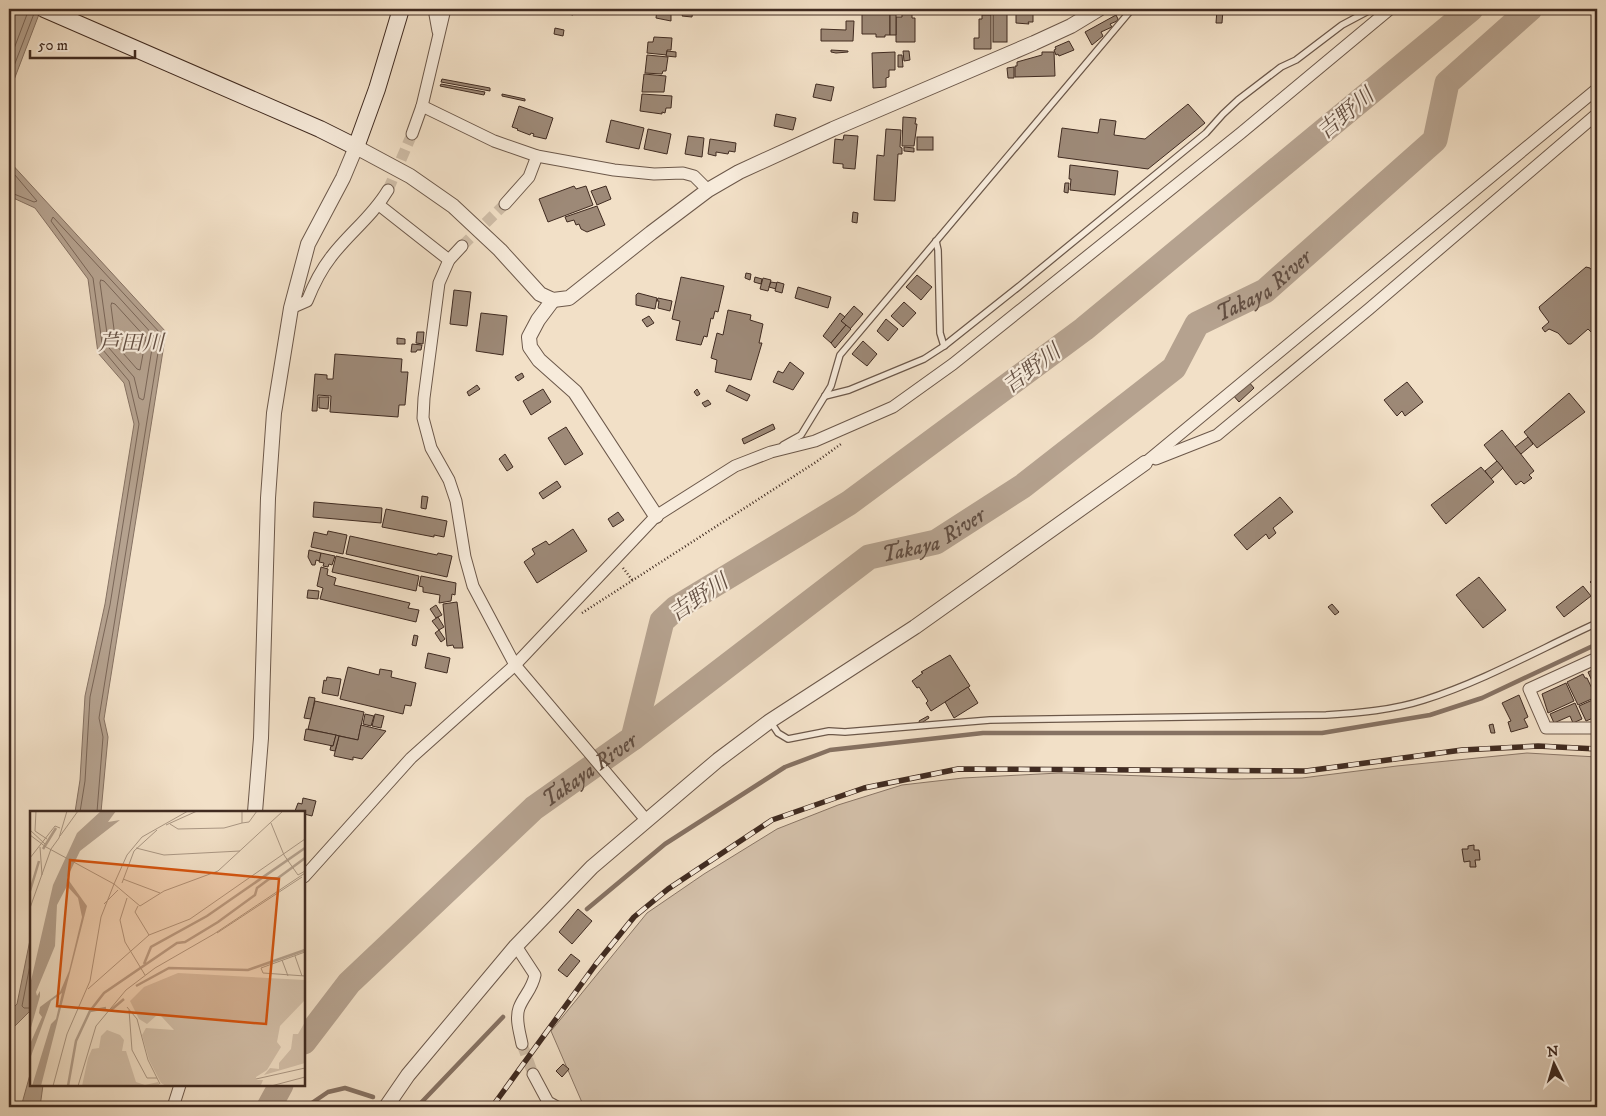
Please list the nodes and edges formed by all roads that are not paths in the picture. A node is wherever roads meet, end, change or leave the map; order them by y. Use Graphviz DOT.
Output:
graph roads {
  1 [pos="44,9"];
  2 [pos="402,9"];
  3 [pos="434,9"];
  4 [pos="445,9"];
  5 [pos="1099,9"];
  6 [pos="1132,9"];
  7 [pos="1372,9"];
  8 [pos="1390,9"];
  9 [pos="438,38"];
  10 [pos="1597,89"];
  11 [pos="422,106"];
  12 [pos="1597,114"];
  13 [pos="412,134"];
  14 [pos="356,147"];
  15 [pos="537,156"];
  16 [pos="388,190"];
  17 [pos="708,190"];
  18 [pos="506,204"];
  19 [pos="379,205"];
  20 [pos="936,241"];
  21 [pos="462,246"];
  22 [pos="449,260"];
  23 [pos="553,300"];
  24 [pos="291,308"];
  25 [pos="944,346"];
  26 [pos="825,396"];
  27 [pos="771,452"];
  28 [pos="1145,463"];
  29 [pos="656,516"];
  30 [pos="1597,623"];
  31 [pos="1597,658"];
  32 [pos="517,667"];
  33 [pos="770,721"];
  34 [pos="1597,728"];
  35 [pos="255,811"];
  36 [pos="647,821"];
  37 [pos="305,876"];
  38 [pos="516,946"];
  39 [pos="522,1044"];
  40 [pos="533,1074"];
  41 [pos="180,1086"];
  42 [pos="551,1106"];
  43 [pos="173,1107"];
  44 [pos="386,1107"];
  1 -- 14 [label="main road"];
  2 -- 14 [label="main road"];
  3 -- 9 [label="street"];
  4 -- 9 [label="street"];
  5 -- 17 [label="street"];
  6 -- 20 [label="lane"];
  7 -- 25 [label="lane"];
  8 -- 27 [label="street"];
  9 -- 11 [label="street"];
  10 -- 28 [label="street"];
  11 -- 13 [label="street"];
  11 -- 15 [label="street"];
  12 -- 28 [label="street"];
  14 -- 23 [label="street"];
  14 -- 24 [label="street"];
  15 -- 17 [label="street"];
  15 -- 18 [label="street"];
  16 -- 19 [label="street"];
  17 -- 23 [label="street"];
  19 -- 22 [label="street"];
  19 -- 24 [label="street"];
  20 -- 25 [label="lane"];
  20 -- 26 [label="lane"];
  21 -- 22 [label="street"];
  22 -- 32 [label="street"];
  23 -- 29 [label="street"];
  24 -- 35 [label="street"];
  25 -- 26 [label="lane"];
  26 -- 27 [label="lane"];
  27 -- 29 [label="street"];
  28 -- 33 [label="street"];
  29 -- 32 [label="street"];
  30 -- 33 [label="lane"];
  31 -- 34 [label="street"];
  32 -- 36 [label="street"];
  32 -- 37 [label="street"];
  33 -- 36 [label="street"];
  36 -- 38 [label="street"];
  38 -- 39 [label="street"];
  38 -- 44 [label="street"];
  40 -- 42 [label="street"];
  41 -- 43 [label="street"];
}
